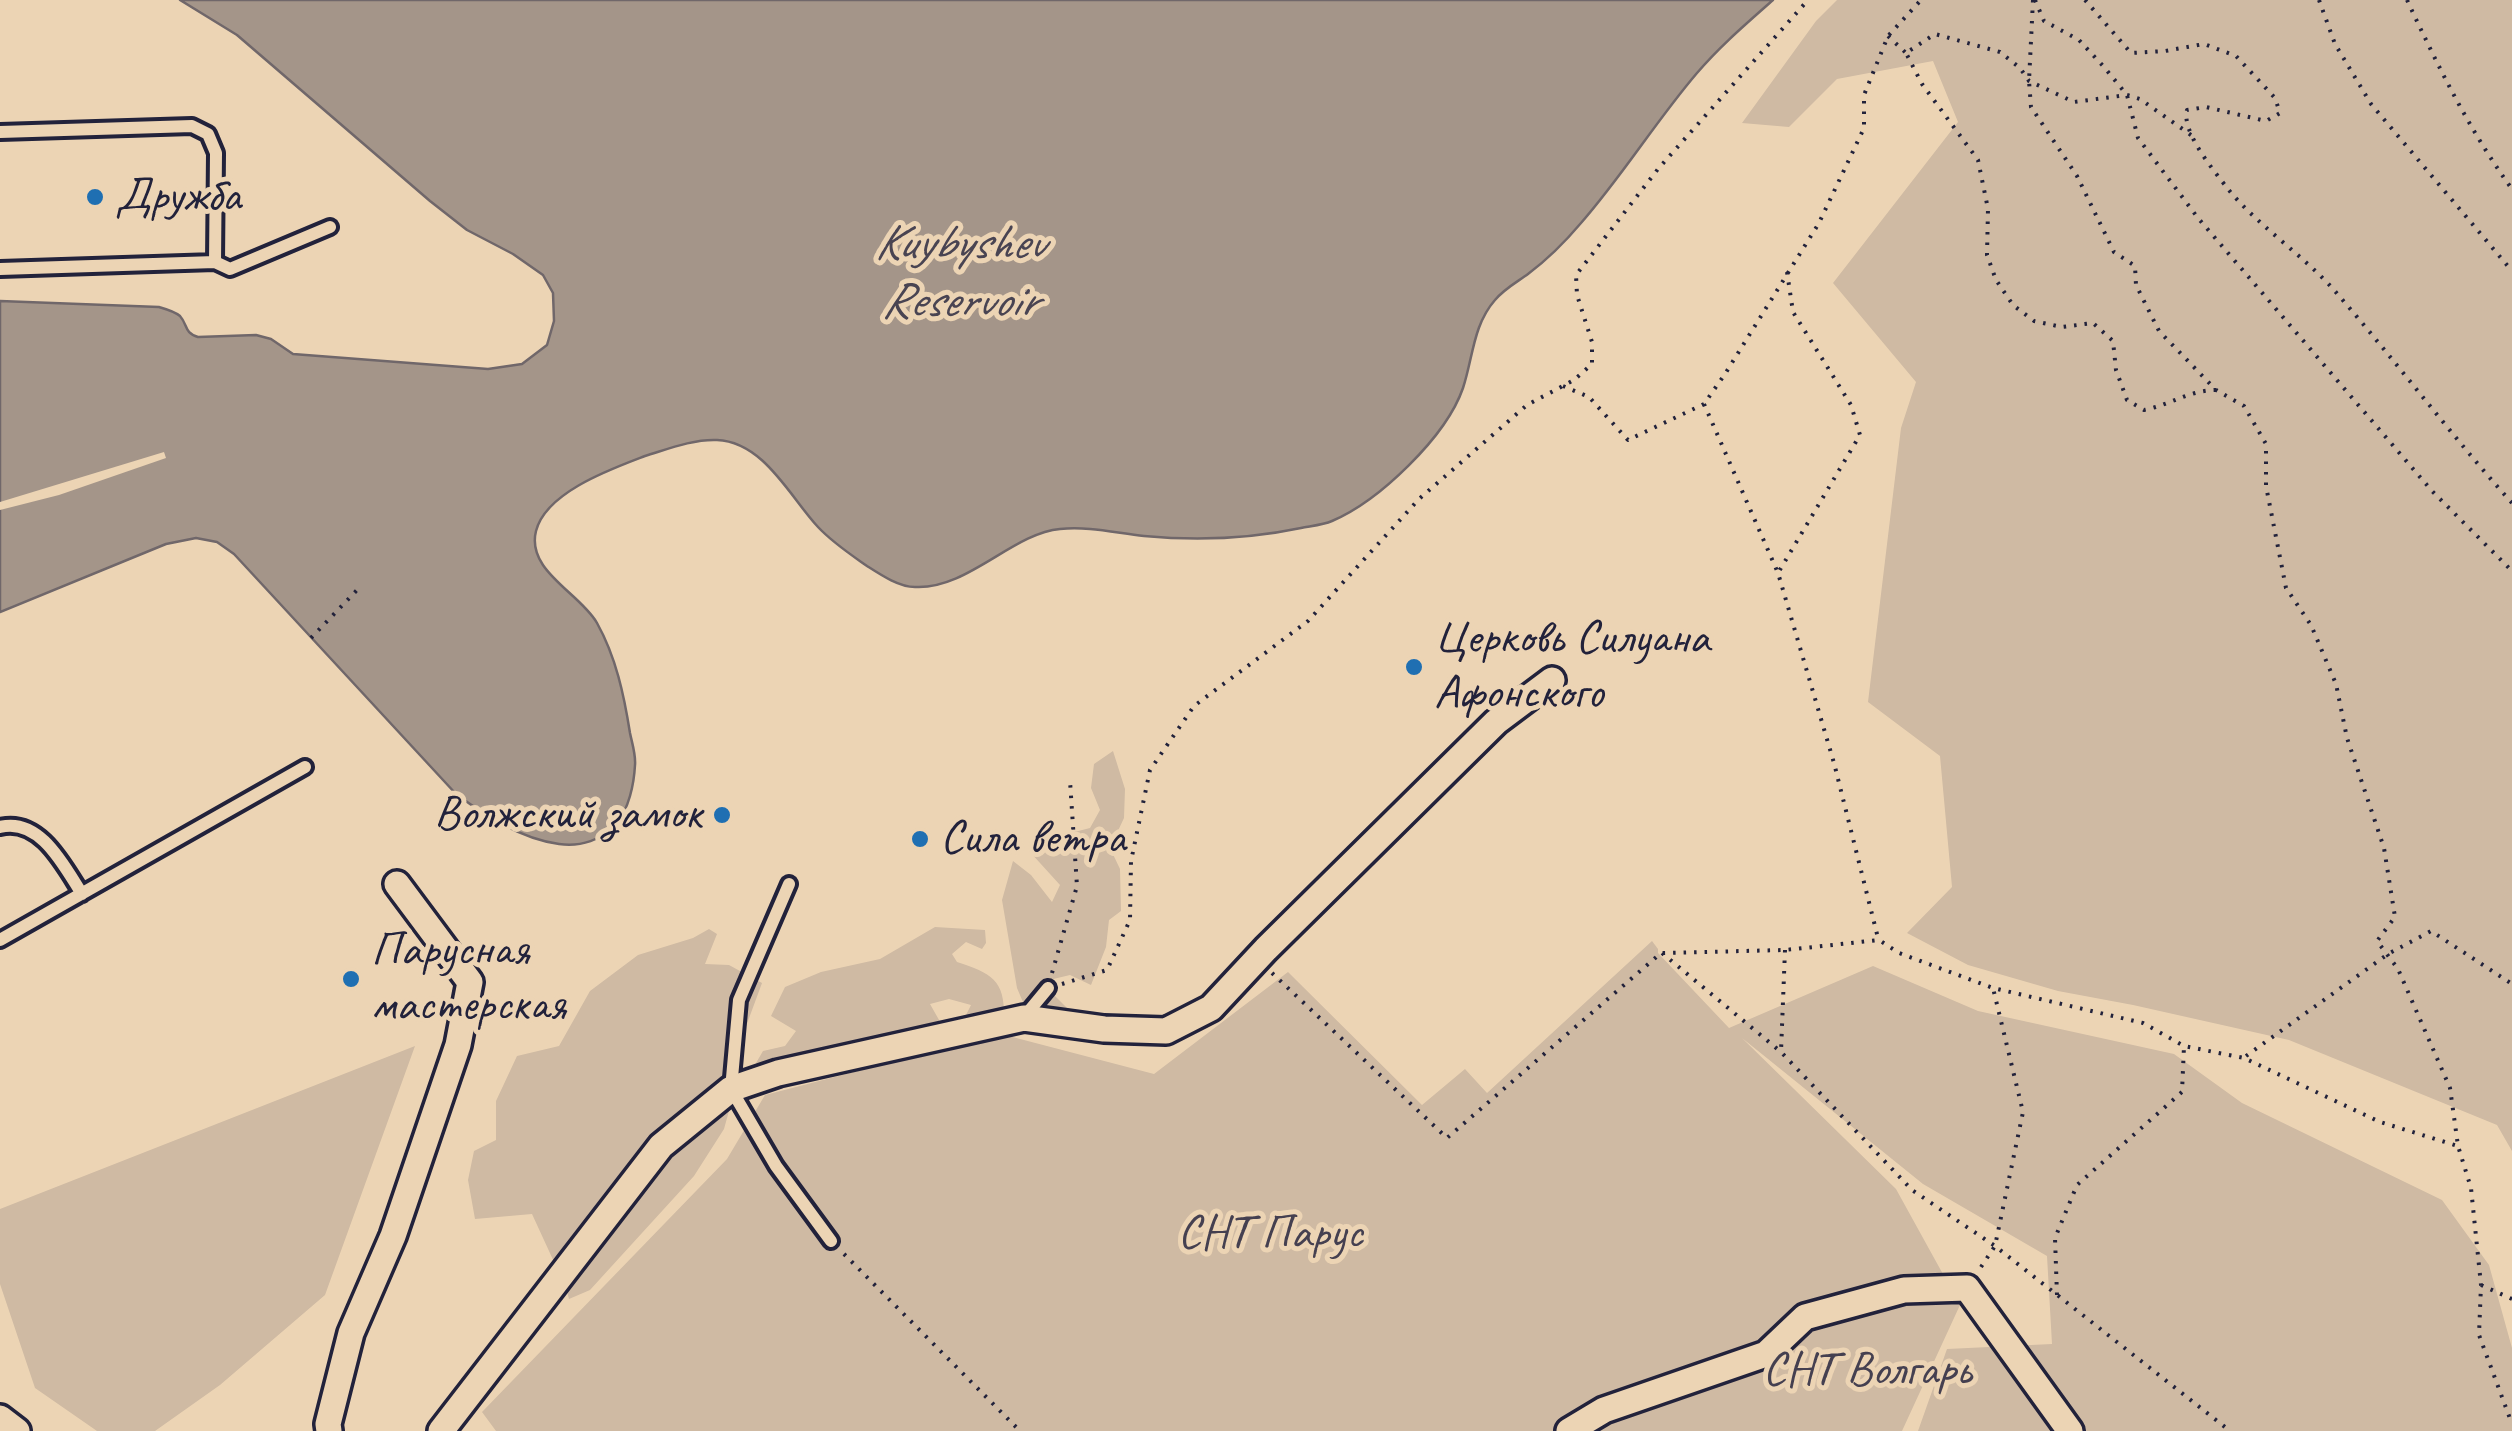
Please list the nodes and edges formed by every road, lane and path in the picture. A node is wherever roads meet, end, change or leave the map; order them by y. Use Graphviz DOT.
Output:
graph roads {
  1 [pos="1808,0"];
  2 [pos="1920,0"];
  3 [pos="2034,0"];
  4 [pos="2085,0"];
  5 [pos="2319,0"];
  6 [pos="2407,0"];
  7 [pos="1888,36"];
  8 [pos="1906,53"];
  9 [pos="2029,81"];
  10 [pos="2127,96"];
  11 [pos="0,132"];
  12 [pos="2190,136"];
  13 [pos="2512,188"];
  14 [pos="330,227"];
  15 [pos="215,262"];
  16 [pos="0,269"];
  17 [pos="2512,270"];
  18 [pos="1788,272"];
  19 [pos="1562,386"];
  20 [pos="2216,390"];
  21 [pos="1704,404"];
  22 [pos="2512,502"];
  23 [pos="2512,571"];
  24 [pos="1778,573"];
  25 [pos="358,589"];
  26 [pos="311,638"];
  27 [pos="1552,680"];
  28 [pos="305,767"];
  29 [pos="1070,781"];
  30 [pos="0,827"];
  31 [pos="397,884"];
  32 [pos="789,884"];
  33 [pos="82,894"];
  34 [pos="0,940"];
  35 [pos="1879,940"];
  36 [pos="1784,950"];
  37 [pos="1661,953"];
  38 [pos="2388,954"];
  39 [pos="1257,958"];
  40 [pos="2512,984"];
  41 [pos="1048,988"];
  42 [pos="1994,988"];
  43 [pos="1024,1018"];
  44 [pos="2184,1046"];
  45 [pos="1781,1052"];
  46 [pos="2244,1058"];
  47 [pos="731,1089"];
  48 [pos="2458,1146"];
  49 [pos="831,1240"];
  50 [pos="1995,1246"];
  51 [pos="2481,1285"];
  52 [pos="1967,1288"];
  53 [pos="2057,1295"];
  54 [pos="2512,1299"];
  55 [pos="0,1418"];
  56 [pos="2512,1424"];
  57 [pos="18,1431"];
  58 [pos="329,1431"];
  59 [pos="441,1431"];
  60 [pos="1020,1431"];
  61 [pos="1569,1431"];
  62 [pos="2070,1431"];
  63 [pos="2230,1431"];
  1 -- 19 [label="path"];
  2 -- 7 [label="path"];
  3 -- 9 [label="path"];
  3 -- 10 [label="path"];
  4 -- 12 [label="path"];
  5 -- 17 [label="path"];
  6 -- 13 [label="path"];
  7 -- 8 [label="path"];
  7 -- 18 [label="path"];
  8 -- 9 [label="path"];
  8 -- 20 [label="path"];
  9 -- 10 [label="path"];
  9 -- 20 [label="path"];
  10 -- 12 [label="path"];
  10 -- 23 [label="path"];
  11 -- 15 [label="lane"];
  12 -- 22 [label="path"];
  14 -- 15 [label="lane"];
  15 -- 16 [label="lane"];
  18 -- 21 [label="path"];
  18 -- 24 [label="path"];
  19 -- 21 [label="path"];
  19 -- 41 [label="path"];
  20 -- 38 [label="path"];
  21 -- 24 [label="path"];
  24 -- 35 [label="path"];
  25 -- 26 [label="path"];
  27 -- 39 [label="street"];
  28 -- 33 [label="lane"];
  29 -- 41 [label="path"];
  30 -- 33 [label="lane"];
  31 -- 58 [label="street"];
  32 -- 47 [label="lane"];
  33 -- 34 [label="lane"];
  35 -- 36 [label="path"];
  35 -- 42 [label="path"];
  36 -- 37 [label="path"];
  36 -- 45 [label="path"];
  37 -- 39 [label="path"];
  37 -- 45 [label="path"];
  38 -- 40 [label="path"];
  38 -- 46 [label="path"];
  38 -- 48 [label="path"];
  39 -- 43 [label="street"];
  41 -- 43 [label="lane"];
  42 -- 44 [label="path"];
  42 -- 50 [label="path"];
  43 -- 47 [label="street"];
  44 -- 46 [label="path"];
  44 -- 53 [label="path"];
  45 -- 50 [label="path"];
  46 -- 48 [label="path"];
  47 -- 49 [label="lane"];
  47 -- 59 [label="street"];
  48 -- 51 [label="path"];
  49 -- 60 [label="path"];
  50 -- 52 [label="path"];
  50 -- 53 [label="path"];
  51 -- 54 [label="path"];
  51 -- 56 [label="path"];
  52 -- 61 [label="street"];
  52 -- 62 [label="street"];
  53 -- 63 [label="path"];
  55 -- 57 [label="street"];
}
